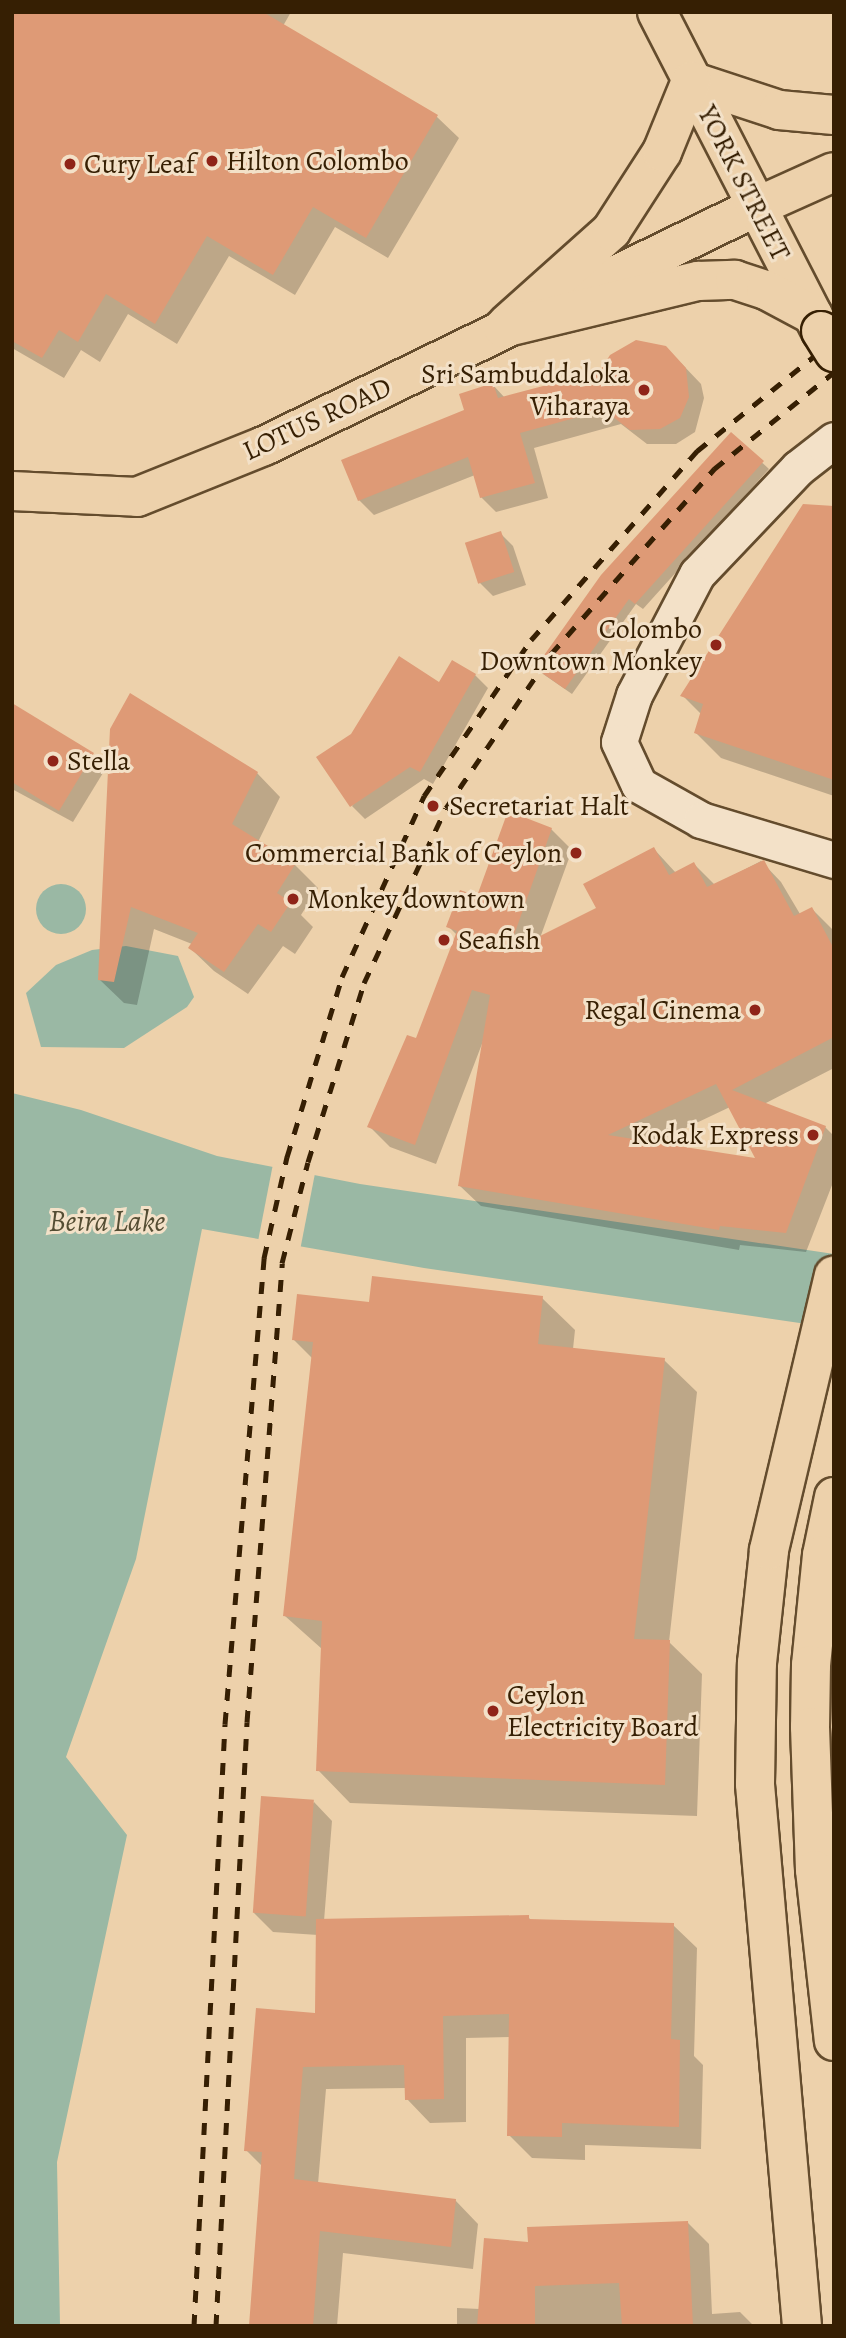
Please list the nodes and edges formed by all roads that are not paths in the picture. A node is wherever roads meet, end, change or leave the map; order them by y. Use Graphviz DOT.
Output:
graph roads {
  1 [pos="657,12"];
  2 [pos="691,81"];
  3 [pos="834,115"];
  4 [pos="834,172"];
  5 [pos="756,207"];
  6 [pos="503,328"];
  7 [pos="822,333"];
  8 [pos="834,440"];
  9 [pos="12,491"];
  10 [pos="834,860"];
  11 [pos="834,1276"];
  12 [pos="834,1497"];
  13 [pos="822,1728"];
  14 [pos="834,2041"];
  15 [pos="802,2326"];
  1 -- 2 [label="main road, YORK STREET"];
  2 -- 3 [label="main road"];
  2 -- 5 [label="main road, YORK STREET"];
  2 -- 6 [label="main road"];
  4 -- 5 [label="main road, LOTUS ROAD"];
  5 -- 6 [label="main road, LOTUS ROAD"];
  5 -- 7 [label="main road, YORK STREET"];
  6 -- 7 [label="main road"];
  6 -- 9 [label="main road, LOTUS ROAD"];
  8 -- 10 [label="street"];
  11 -- 15 [label="main road"];
  12 -- 13 [label="main road"];
  13 -- 14 [label="main road"];
}
